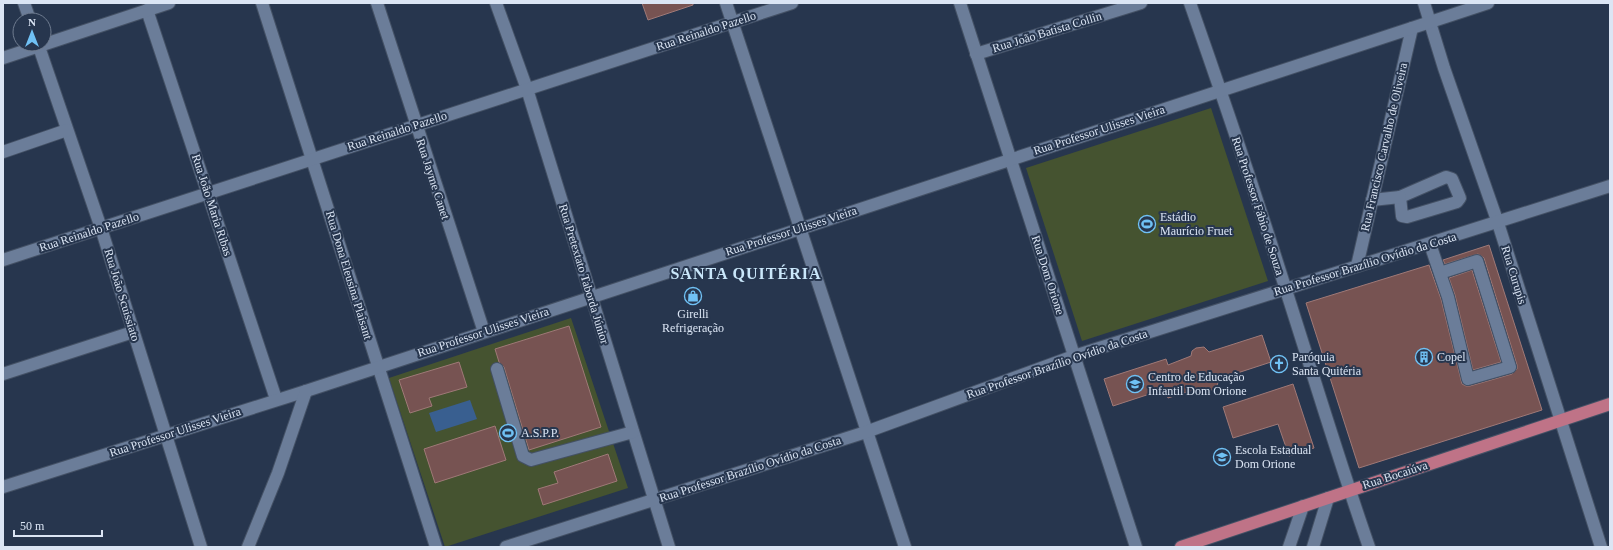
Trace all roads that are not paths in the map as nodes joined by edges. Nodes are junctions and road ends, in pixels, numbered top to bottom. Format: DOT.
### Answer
graph roads {
  1 [pos="169,3"];
  2 [pos="262,3"];
  3 [pos="376,3"];
  4 [pos="496,3"];
  5 [pos="726,3"];
  6 [pos="792,3"];
  7 [pos="960,3"];
  8 [pos="1141,3"];
  9 [pos="1190,3"];
  10 [pos="1424,3"];
  11 [pos="1488,3"];
  12 [pos="147,10"];
  13 [pos="732,22"];
  14 [pos="1430,22"];
  15 [pos="1412,28"];
  16 [pos="52,41"];
  17 [pos="19,52"];
  18 [pos="40,52"];
  19 [pos="976,54"];
  20 [pos="3,58"];
  21 [pos="526,89"];
  22 [pos="1220,90"];
  23 [pos="416,125"];
  24 [pos="67,130"];
  25 [pos="3,152"];
  26 [pos="313,159"];
  27 [pos="1010,159"];
  28 [pos="1610,186"];
  29 [pos="208,193"];
  30 [pos="1400,197"];
  31 [pos="1372,200"];
  32 [pos="1498,223"];
  33 [pos="101,228"];
  34 [pos="800,228"];
  35 [pos="1430,244"];
  36 [pos="3,260"];
  37 [pos="1357,266"];
  38 [pos="1440,274"];
  39 [pos="1286,288"];
  40 [pos="591,296"];
  41 [pos="133,332"];
  42 [pos="484,332"];
  43 [pos="1074,356"];
  44 [pos="377,366"];
  45 [pos="497,369"];
  46 [pos="3,374"];
  47 [pos="306,390"];
  48 [pos="276,399"];
  49 [pos="1610,404"];
  50 [pos="1560,421"];
  51 [pos="634,432"];
  52 [pos="866,432"];
  53 [pos="166,435"];
  54 [pos="3,487"];
  55 [pos="1349,491"];
  56 [pos="1328,498"];
  57 [pos="654,499"];
  58 [pos="1303,506"];
  59 [pos="201,547"];
  60 [pos="248,547"];
  61 [pos="436,547"];
  62 [pos="506,547"];
  63 [pos="669,547"];
  64 [pos="905,547"];
  65 [pos="1136,547"];
  66 [pos="1181,547"];
  67 [pos="1289,547"];
  68 [pos="1314,547"];
  69 [pos="1368,547"];
  70 [pos="1601,547"];
  1 -- 12 [label="street"];
  2 -- 26 [label="street, Rua Dona Eleusina Plaisant"];
  3 -- 23 [label="street, Rua Jayme Canet"];
  4 -- 21 [label="street, Rua Pretextato Taborda Júnior"];
  5 -- 13 [label="street"];
  6 -- 13 [label="street, Rua Reinaldo Pazello"];
  7 -- 19 [label="street, Rua Dom Orione"];
  8 -- 19 [label="street, Rua João Batista Collin"];
  9 -- 22 [label="street, Rua Professor Fábio de Souza"];
  10 -- 14 [label="street, Rua Curupis"];
  11 -- 14 [label="street, Rua Professor Ulisses Vieira"];
  12 -- 16 [label="street"];
  12 -- 29 [label="street, Rua João Maria Ribas"];
  13 -- 21 [label="street, Rua Reinaldo Pazello"];
  13 -- 34 [label="street"];
  14 -- 15 [label="street, Rua Professor Ulisses Vieira"];
  14 -- 32 [label="street, Rua Curupis"];
  15 -- 22 [label="street, Rua Professor Ulisses Vieira"];
  15 -- 31 [label="street, Rua Francisco Carvalho de Oliveira"];
  17 -- 20 [label="street"];
  18 -- 24 [label="street, Rua João Scuissiato"];
  19 -- 27 [label="street, Rua Dom Orione"];
  21 -- 23 [label="street, Rua Reinaldo Pazello"];
  21 -- 40 [label="street, Rua Pretextato Taborda Júnior"];
  22 -- 27 [label="street, Rua Professor Ulisses Vieira"];
  22 -- 39 [label="street, Rua Professor Fábio de Souza"];
  23 -- 26 [label="street, Rua Reinaldo Pazello"];
  23 -- 42 [label="street, Rua Jayme Canet"];
  24 -- 25 [label="street"];
  24 -- 33 [label="street, Rua João Scuissiato"];
  26 -- 29 [label="street, Rua Reinaldo Pazello"];
  26 -- 44 [label="street, Rua Dona Eleusina Plaisant"];
  27 -- 34 [label="street, Rua Professor Ulisses Vieira"];
  27 -- 43 [label="street, Rua Dom Orione"];
  28 -- 32 [label="street, Rua Professor Brazílio Ovídio da Costa"];
  29 -- 33 [label="street, Rua Reinaldo Pazello"];
  29 -- 48 [label="street, Rua João Maria Ribas"];
  30 -- 30 [label="street"];
  30 -- 31 [label="street"];
  31 -- 37 [label="street, Rua Francisco Carvalho de Oliveira"];
  32 -- 35 [label="street, Rua Professor Brazílio Ovídio da Costa"];
  32 -- 50 [label="street, Rua Curupis"];
  33 -- 36 [label="street, Rua Reinaldo Pazello"];
  33 -- 41 [label="street, Rua João Scuissiato"];
  34 -- 40 [label="street, Rua Professor Ulisses Vieira"];
  34 -- 52 [label="street"];
  35 -- 37 [label="street, Rua Professor Brazílio Ovídio da Costa"];
  35 -- 38 [label="street"];
  37 -- 39 [label="street, Rua Professor Brazílio Ovídio da Costa"];
  38 -- 38 [label="street"];
  39 -- 43 [label="street, Rua Professor Brazílio Ovídio da Costa"];
  39 -- 55 [label="street, Rua Professor Fábio de Souza"];
  40 -- 42 [label="street, Rua Professor Ulisses Vieira"];
  40 -- 51 [label="street, Rua Pretextato Taborda Júnior"];
  41 -- 46 [label="street"];
  41 -- 53 [label="street, Rua João Scuissiato"];
  42 -- 44 [label="street, Rua Professor Ulisses Vieira"];
  43 -- 52 [label="street, Rua Professor Brazílio Ovídio da Costa"];
  43 -- 65 [label="street, Rua Dom Orione"];
  44 -- 47 [label="street, Rua Professor Ulisses Vieira"];
  44 -- 61 [label="street, Rua Dona Eleusina Plaisant"];
  45 -- 51 [label="street"];
  47 -- 48 [label="street, Rua Professor Ulisses Vieira"];
  47 -- 60 [label="street"];
  48 -- 53 [label="street, Rua Professor Ulisses Vieira"];
  49 -- 50 [label="main road, Rua Bocaiúva"];
  50 -- 55 [label="main road, Rua Bocaiúva"];
  50 -- 70 [label="street, Rua Curupis"];
  51 -- 57 [label="street, Rua Pretextato Taborda Júnior"];
  52 -- 57 [label="street, Rua Professor Brazílio Ovídio da Costa"];
  52 -- 64 [label="street"];
  53 -- 54 [label="street, Rua Professor Ulisses Vieira"];
  53 -- 59 [label="street, Rua João Scuissiato"];
  55 -- 56 [label="main road, Rua Bocaiúva"];
  55 -- 69 [label="street, Rua Professor Fábio de Souza"];
  56 -- 58 [label="main road, Rua Bocaiúva"];
  56 -- 68 [label="street"];
  57 -- 62 [label="street, Rua Professor Brazílio Ovídio da Costa"];
  57 -- 63 [label="street, Rua Pretextato Taborda Júnior"];
  58 -- 66 [label="main road, Rua Bocaiúva"];
  58 -- 67 [label="street"];
}
